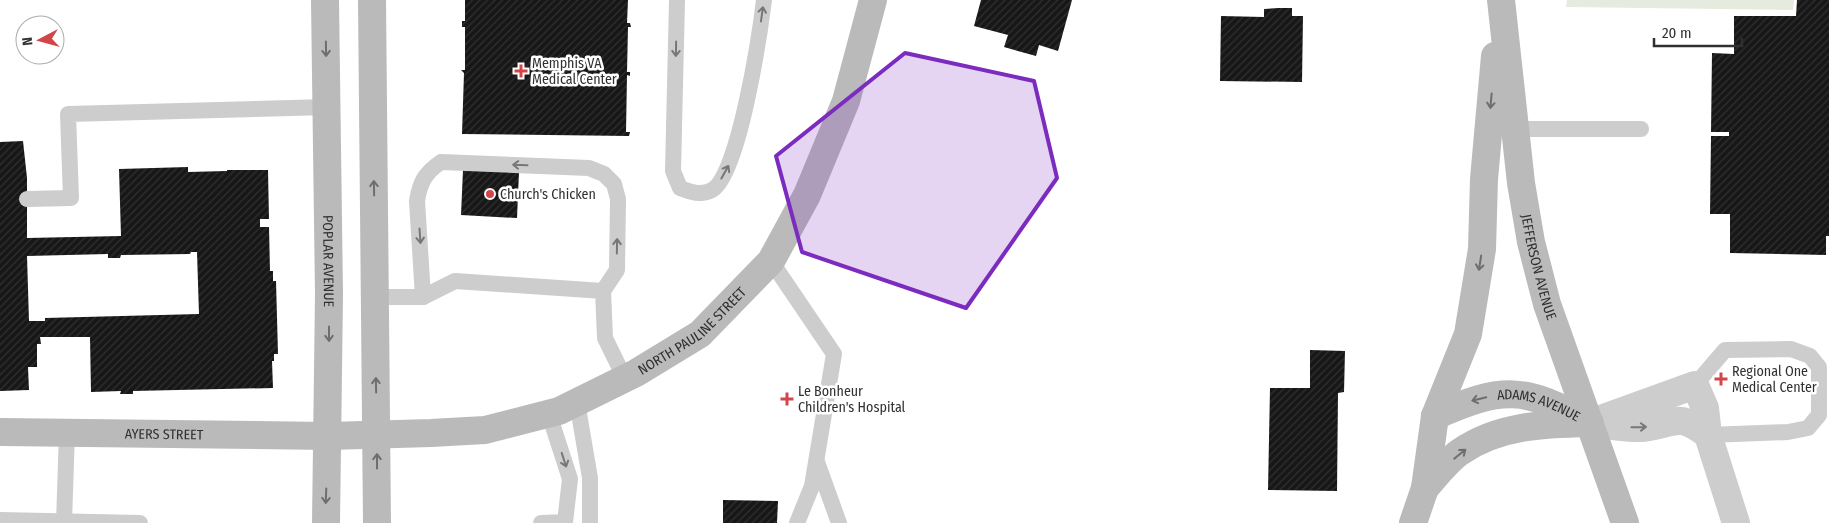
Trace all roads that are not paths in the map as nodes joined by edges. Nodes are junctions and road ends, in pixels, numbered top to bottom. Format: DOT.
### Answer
graph roads {
  1 [pos="325,0"];
  2 [pos="372,0"];
  3 [pos="677,0"];
  4 [pos="764,0"];
  5 [pos="873,0"];
  6 [pos="1501,0"];
  7 [pos="327,108"];
  8 [pos="1502,129"];
  9 [pos="1641,129"];
  10 [pos="27,198"];
  11 [pos="770,261"];
  12 [pos="603,291"];
  13 [pos="375,296"];
  14 [pos="424,297"];
  15 [pos="625,379"];
  16 [pos="1695,385"];
  17 [pos="577,402"];
  18 [pos="549,414"];
  19 [pos="1435,416"];
  20 [pos="1590,423"];
  21 [pos="67,431"];
  22 [pos="0,432"];
  23 [pos="377,434"];
  24 [pos="1708,435"];
  25 [pos="329,436"];
  26 [pos="816,460"];
  27 [pos="1425,488"];
  28 [pos="0,520"];
  29 [pos="64,522"];
  30 [pos="140,523"];
  31 [pos="326,523"];
  32 [pos="376,523"];
  33 [pos="542,523"];
  34 [pos="565,523"];
  35 [pos="590,523"];
  36 [pos="797,523"];
  37 [pos="839,523"];
  38 [pos="1412,523"];
  39 [pos="1625,523"];
  40 [pos="1736,523"];
  1 -- 7 [label="main road, POPLAR AVENUE, one-way"];
  13 -- 2 [label="main road, one-way"];
  3 -- 4 [label="lane, one-way"];
  5 -- 11 [label="main road, NORTH PAULINE STREET"];
  6 -- 8 [label="main road"];
  7 -- 10 [label="lane"];
  7 -- 25 [label="main road, POPLAR AVENUE, one-way"];
  8 -- 9 [label="lane"];
  8 -- 19 [label="main road, one-way"];
  8 -- 20 [label="main road, JEFFERSON AVENUE"];
  11 -- 15 [label="main road, NORTH PAULINE STREET"];
  11 -- 26 [label="lane"];
  12 -- 14 [label="lane"];
  12 -- 14 [label="lane, one-way"];
  12 -- 15 [label="lane"];
  13 -- 14 [label="lane"];
  23 -- 13 [label="main road, one-way"];
  15 -- 17 [label="main road, NORTH PAULINE STREET"];
  16 -- 20 [label="street"];
  16 -- 24 [label="street"];
  16 -- 24 [label="lane"];
  17 -- 18 [label="main road, NORTH PAULINE STREET"];
  17 -- 35 [label="lane"];
  18 -- 23 [label="main road, NORTH PAULINE STREET"];
  18 -- 34 [label="lane, one-way"];
  20 -- 19 [label="main road, ADAMS AVENUE, one-way"];
  19 -- 27 [label="main road, ADAMS AVENUE"];
  20 -- 24 [label="street, one-way"];
  27 -- 20 [label="main road, ADAMS AVENUE, one-way"];
  20 -- 39 [label="main road, JEFFERSON AVENUE"];
  21 -- 22 [label="main road, AYERS STREET"];
  21 -- 25 [label="main road, AYERS STREET"];
  21 -- 29 [label="lane"];
  23 -- 25 [label="main road, NORTH PAULINE STREET"];
  32 -- 23 [label="main road, one-way"];
  24 -- 40 [label="street"];
  25 -- 31 [label="main road, POPLAR AVENUE, one-way"];
  26 -- 36 [label="lane"];
  26 -- 37 [label="lane"];
  27 -- 38 [label="main road, ADAMS AVENUE"];
  28 -- 29 [label="lane"];
  29 -- 30 [label="lane"];
  33 -- 34 [label="lane"];
}
